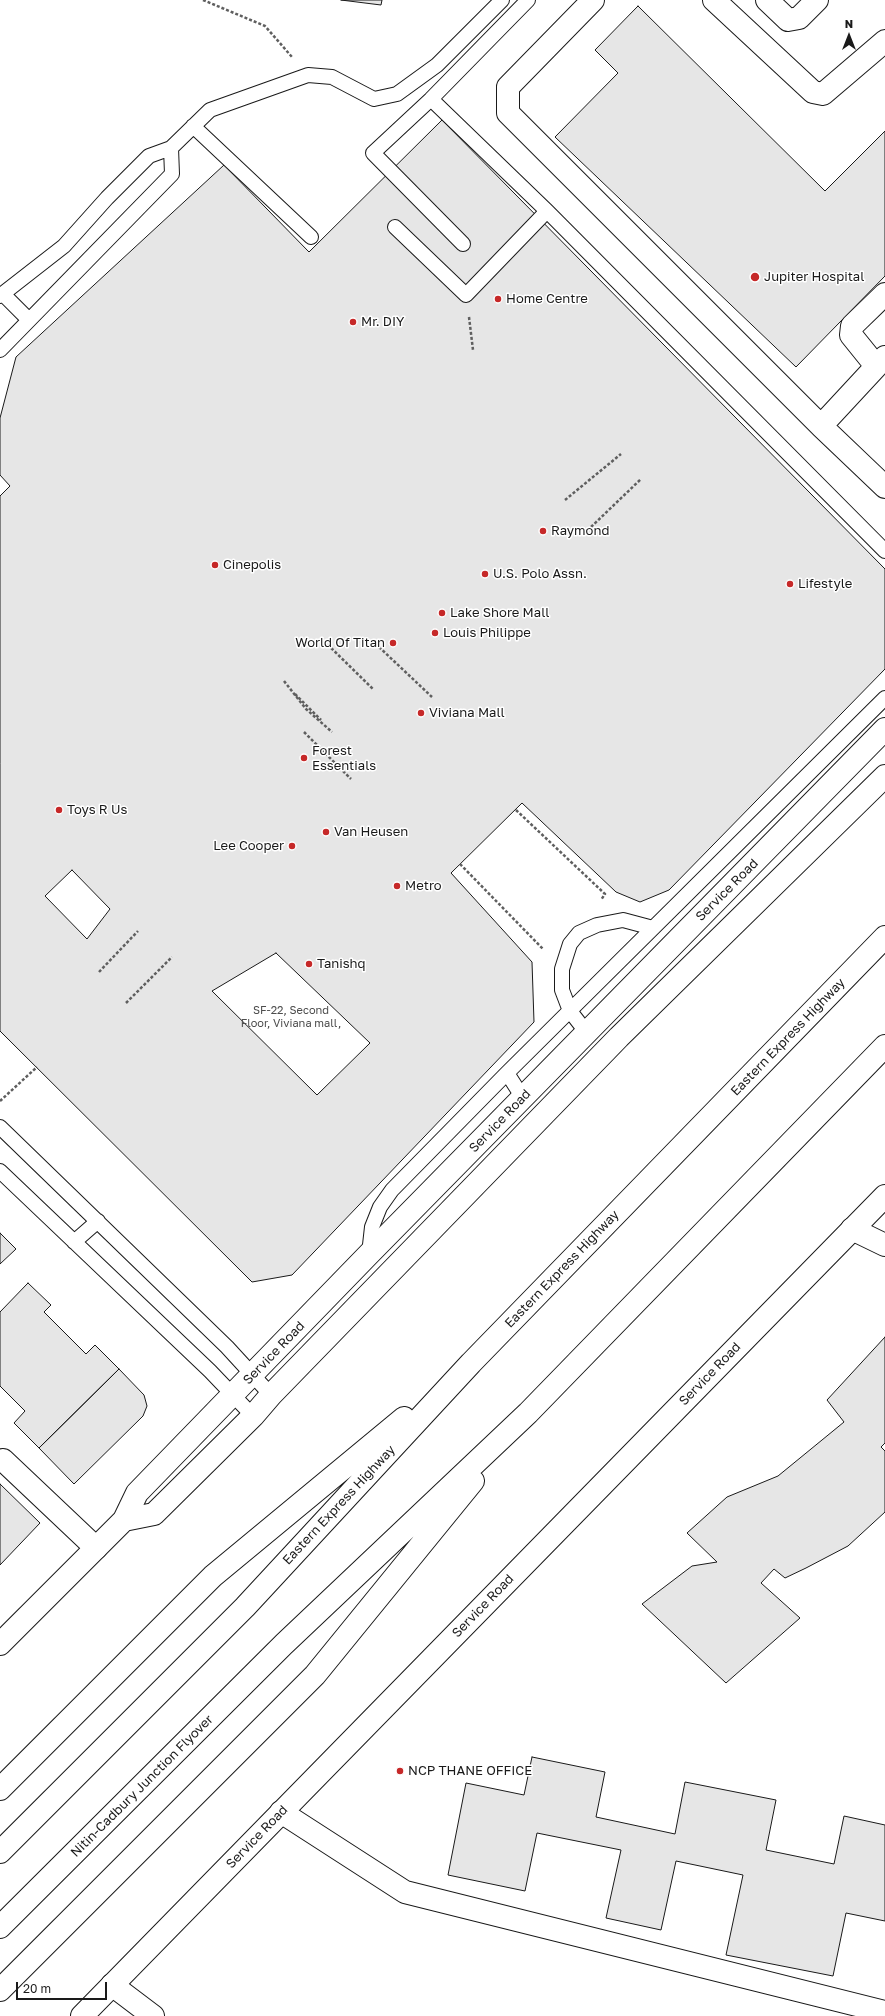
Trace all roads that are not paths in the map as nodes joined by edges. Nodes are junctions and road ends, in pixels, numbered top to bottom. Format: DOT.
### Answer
graph roads {
  1 [pos="502,0"];
  2 [pos="528,0"];
  3 [pos="593,0"];
  4 [pos="714,0"];
  5 [pos="767,0"];
  6 [pos="817,0"];
  7 [pos="885,40"];
  8 [pos="437,65"];
  9 [pos="452,77"];
  10 [pos="431,99"];
  11 [pos="193,126"];
  12 [pos="171,148"];
  13 [pos="547,211"];
  14 [pos="395,227"];
  15 [pos="311,237"];
  16 [pos="463,244"];
  17 [pos="885,294"];
  18 [pos="1,295"];
  19 [pos="29,320"];
  20 [pos="0,350"];
  21 [pos="881,361"];
  22 [pos="821,426"];
  23 [pos="885,487"];
  24 [pos="885,551"];
  25 [pos="885,698"];
  26 [pos="885,729"];
  27 [pos="885,776"];
  28 [pos="653,928"];
  29 [pos="885,937"];
  30 [pos="570,1011"];
  31 [pos="587,1032"];
  32 [pos="885,1046"];
  33 [pos="507,1073"];
  34 [pos="523,1098"];
  35 [pos="0,1127"];
  36 [pos="0,1171"];
  37 [pos="885,1196"];
  38 [pos="98,1221"];
  39 [pos="852,1229"];
  40 [pos="74,1242"];
  41 [pos="885,1245"];
  42 [pos="369,1254"];
  43 [pos="471,1363"];
  44 [pos="253,1374"];
  45 [pos="233,1396"];
  46 [pos="271,1396"];
  47 [pos="528,1413"];
  48 [pos="253,1416"];
  49 [pos="3,1460"];
  50 [pos="124,1520"];
  51 [pos="96,1548"];
  52 [pos="0,1644"];
  53 [pos="0,1789"];
  54 [pos="281,1812"];
  55 [pos="0,1852"];
  56 [pos="0,1927"];
  57 [pos="112,1985"];
  58 [pos="0,1990"];
  59 [pos="885,2012"];
  60 [pos="82,2016"];
  61 [pos="153,2016"];
  1 -- 8 [label="lane"];
  2 -- 9 [label="lane"];
  3 -- 22 [label="main road"];
  4 -- 7 [label="main road"];
  5 -- 6 [label="main road"];
  8 -- 9 [label="lane"];
  8 -- 11 [label="lane"];
  9 -- 10 [label="lane"];
  10 -- 13 [label="lane"];
  10 -- 16 [label="lane"];
  11 -- 12 [label="lane"];
  11 -- 15 [label="lane"];
  12 -- 18 [label="lane"];
  12 -- 19 [label="lane"];
  13 -- 14 [label="lane"];
  13 -- 24 [label="lane"];
  17 -- 21 [label="main road"];
  18 -- 19 [label="lane"];
  19 -- 20 [label="lane"];
  21 -- 22 [label="main road"];
  22 -- 23 [label="main road"];
  25 -- 28 [label="lane"];
  26 -- 31 [label="main road, Service Road"];
  27 -- 46 [label="main road, Service Road"];
  28 -- 30 [label="lane"];
  28 -- 30 [label="lane"];
  29 -- 43 [label="main road, Eastern Express Highway"];
  30 -- 31 [label="lane"];
  30 -- 33 [label="lane"];
  31 -- 34 [label="main road, Service Road"];
  32 -- 47 [label="main road"];
  33 -- 34 [label="lane"];
  33 -- 42 [label="lane"];
  34 -- 42 [label="main road, Service Road"];
  35 -- 38 [label="lane"];
  36 -- 40 [label="lane"];
  37 -- 39 [label="main road, Service Road"];
  38 -- 40 [label="lane"];
  38 -- 44 [label="lane"];
  39 -- 41 [label="main road"];
  39 -- 54 [label="main road, Service Road"];
  40 -- 45 [label="lane"];
  42 -- 44 [label="main road, Service Road"];
  43 -- 53 [label="main road"];
  43 -- 55 [label="main road, Eastern Express Highway"];
  44 -- 45 [label="main road, Service Road"];
  44 -- 46 [label="lane"];
  45 -- 48 [label="lane"];
  45 -- 50 [label="main road, Service Road"];
  46 -- 48 [label="main road, Service Road"];
  47 -- 56 [label="main road, Nitin-Cadbury Junction Flyover"];
  47 -- 58 [label="main road"];
  48 -- 50 [label="main road, Service Road"];
  49 -- 51 [label="main road"];
  50 -- 51 [label="main road, Service Road"];
  51 -- 52 [label="main road, Service Road"];
  54 -- 57 [label="main road, Service Road"];
  54 -- 59 [label="main road"];
  57 -- 60 [label="main road, Service Road"];
  57 -- 61 [label="main road"];
}
